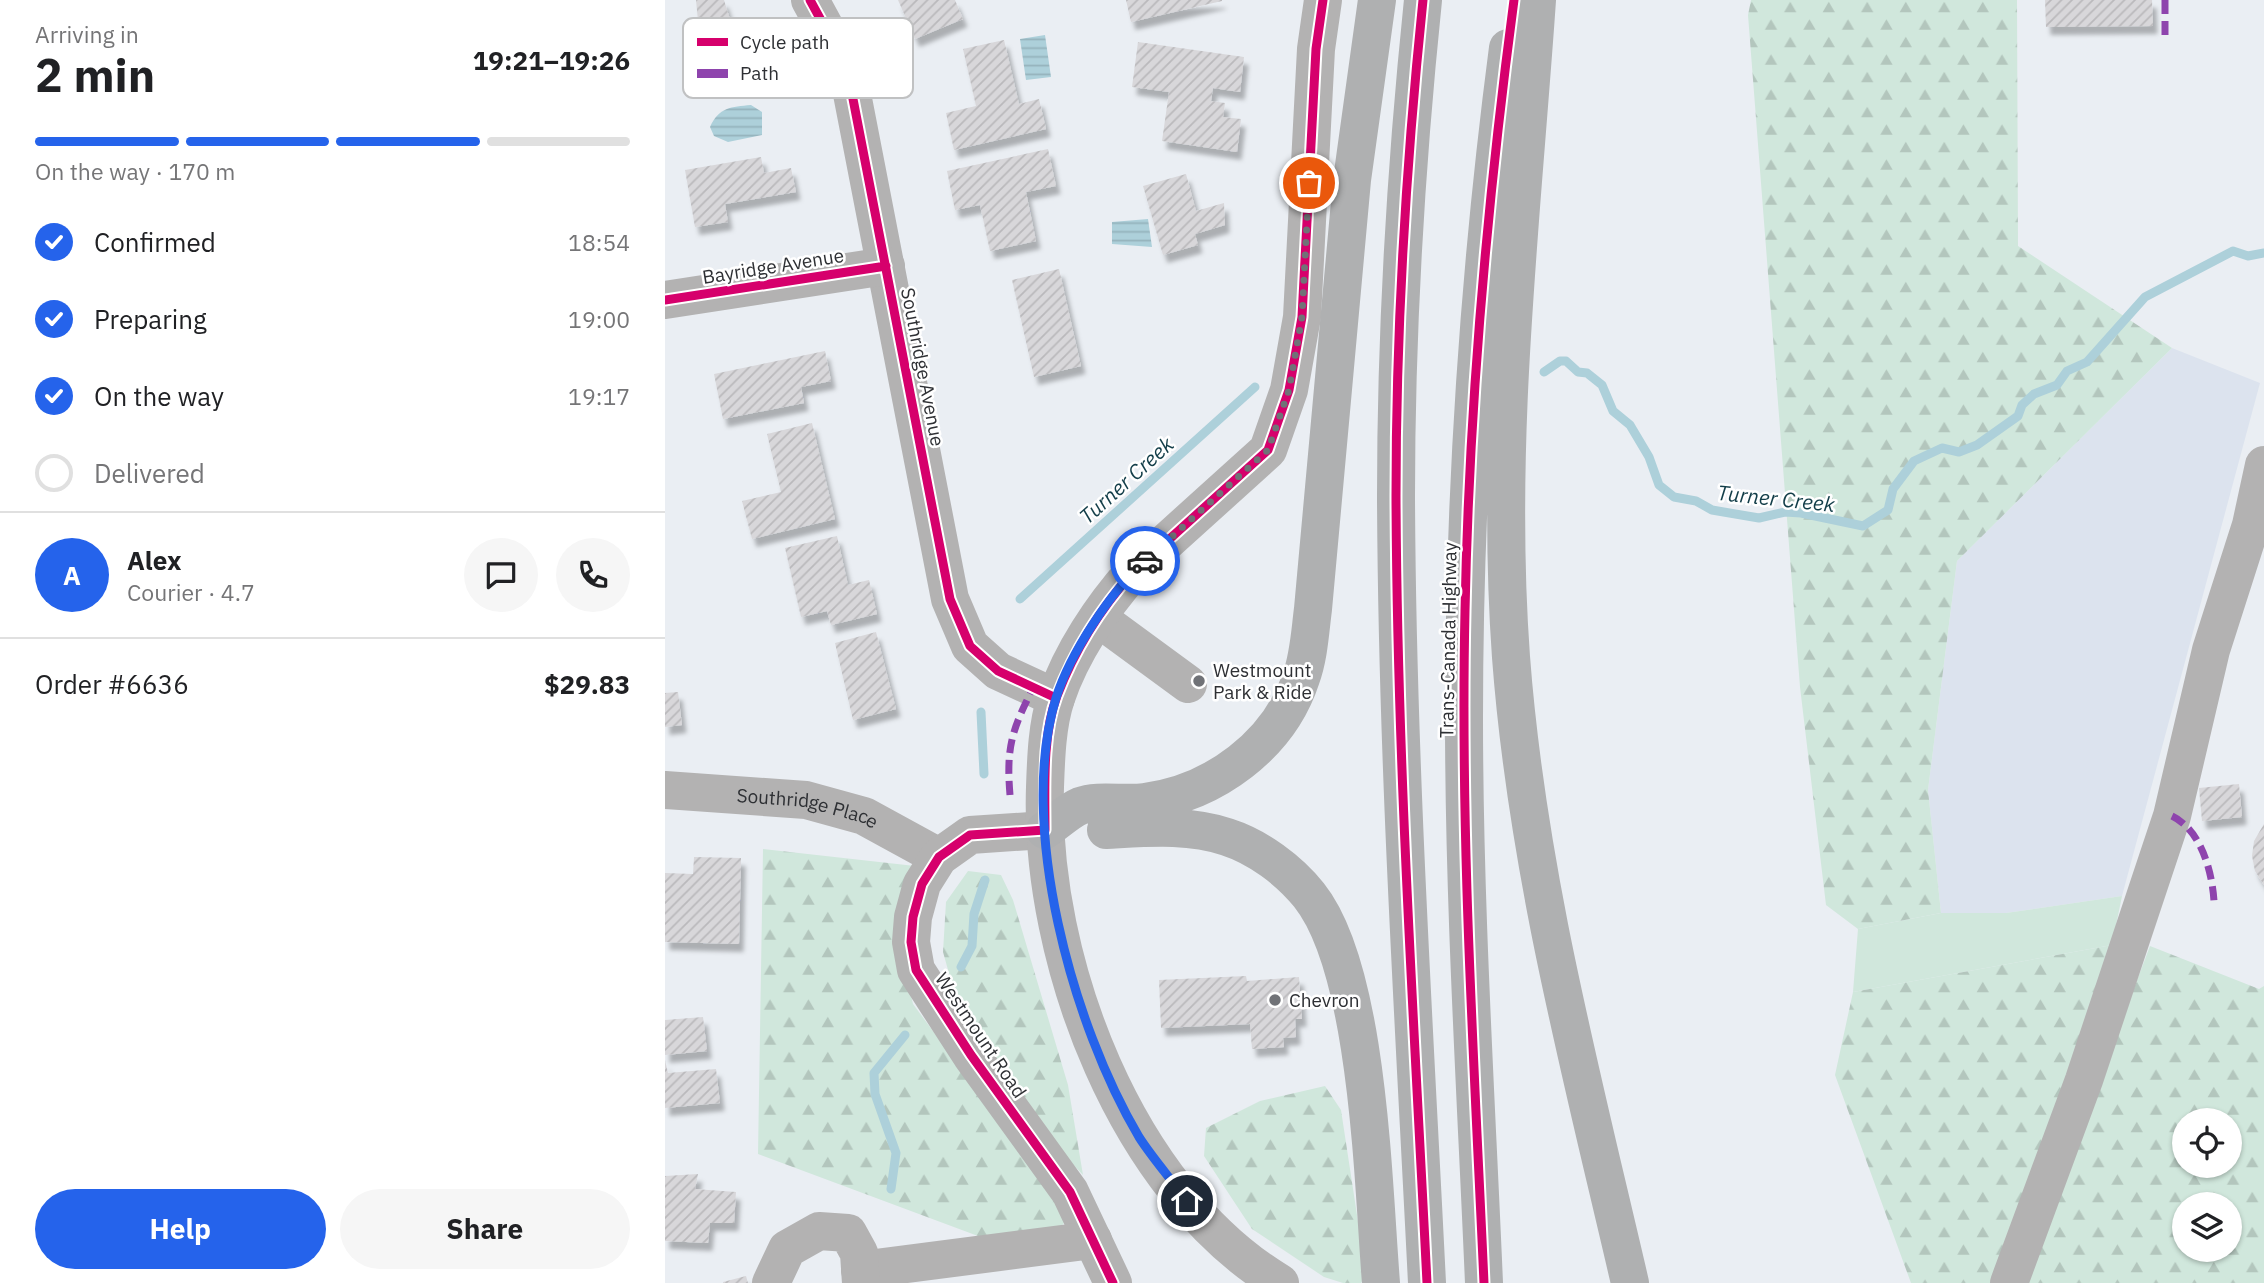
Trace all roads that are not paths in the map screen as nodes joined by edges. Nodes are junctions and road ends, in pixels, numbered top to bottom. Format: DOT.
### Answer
graph roads {
  1 [pos="810,0"];
  2 [pos="1323,0"];
  3 [pos="1377,0"];
  4 [pos="1423,0"];
  5 [pos="1514,0"];
  6 [pos="1537,0"];
  7 [pos="820,18"];
  8 [pos="853,98"];
  9 [pos="886,266"];
  10 [pos="665,300"];
  11 [pos="2264,465"];
  12 [pos="1098,618"];
  13 [pos="1188,684"];
  14 [pos="1056,698"];
  15 [pos="665,790"];
  16 [pos="1045,831"];
  17 [pos="939,857"];
  18 [pos="1103,1261"];
  19 [pos="982,1264"];
  20 [pos="860,1276"];
  21 [pos="771,1283"];
  22 [pos="904,1283"];
  23 [pos="1280,1283"];
  24 [pos="1381,1283"];
  25 [pos="1427,1283"];
  26 [pos="1484,1283"];
  27 [pos="1630,1283"];
  28 [pos="2009,1283"];
  1 -- 7 [label="street, Southridge Avenue"];
  2 -- 12 [label="street"];
  3 -- 16 [label="highway"];
  4 -- 25 [label="highway"];
  5 -- 26 [label="highway, Trans-Canada Highway"];
  6 -- 27 [label="highway"];
  8 -- 9 [label="street, Southridge Avenue"];
  9 -- 10 [label="street, Bayridge Avenue"];
  9 -- 14 [label="street, Southridge Avenue"];
  11 -- 28 [label="street"];
  12 -- 13 [label="street"];
  12 -- 14 [label="street"];
  14 -- 16 [label="street"];
  15 -- 17 [label="street, Southridge Place"];
  16 -- 17 [label="street, Westmount Road"];
  16 -- 23 [label="street"];
  16 -- 24 [label="highway"];
  17 -- 18 [label="street, Westmount Road"];
  18 -- 19 [label="street"];
  19 -- 20 [label="street"];
  19 -- 22 [label="street"];
  20 -- 21 [label="street"];
}
